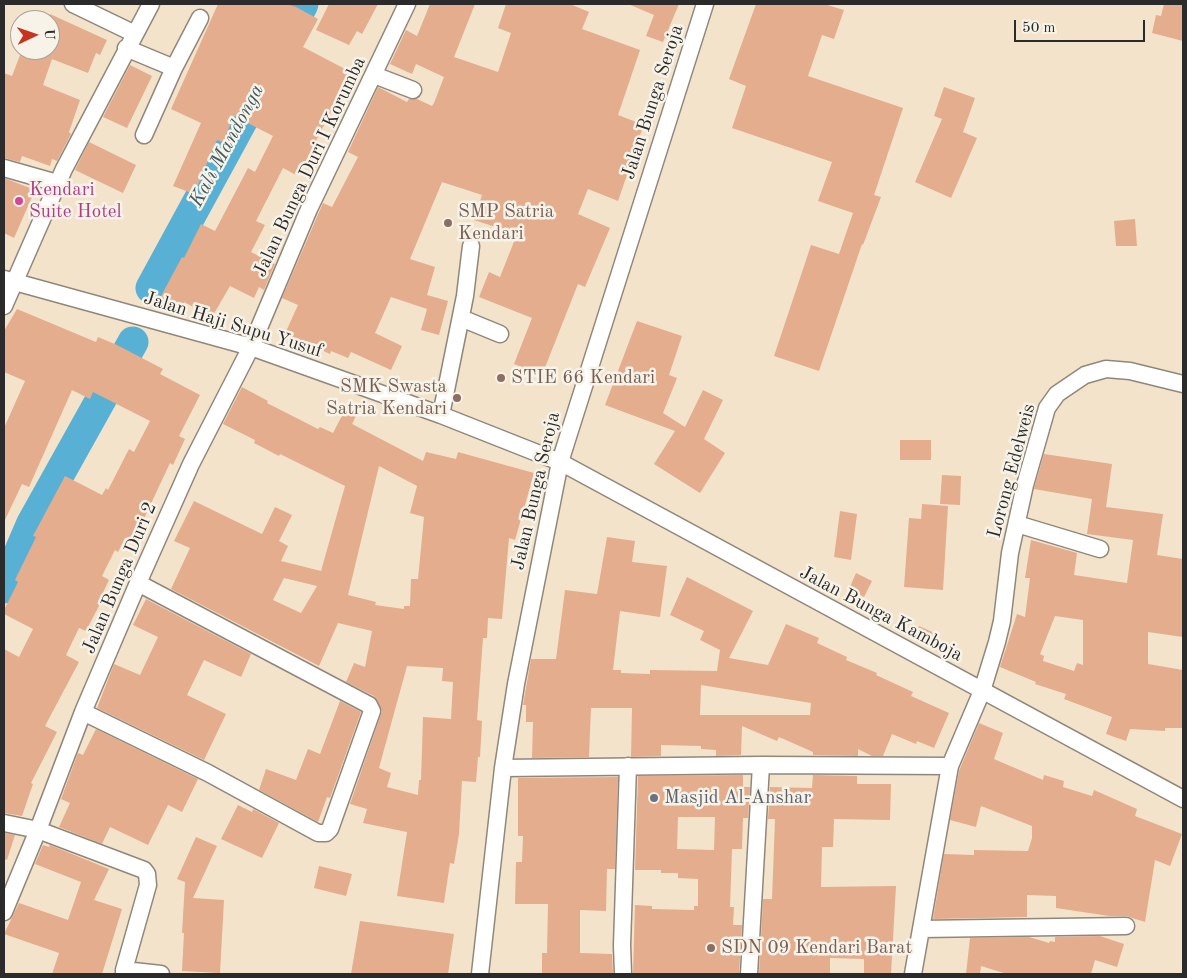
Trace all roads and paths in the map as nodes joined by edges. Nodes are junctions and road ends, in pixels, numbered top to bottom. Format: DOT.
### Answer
graph roads {
  1 [pos="73,4"];
  2 [pos="150,4"];
  3 [pos="407,4"];
  4 [pos="705,4"];
  5 [pos="200,18"];
  6 [pos="134,32"];
  7 [pos="126,48"];
  8 [pos="174,68"];
  9 [pos="374,75"];
  10 [pos="413,90"];
  11 [pos="144,134"];
  12 [pos="4,168"];
  13 [pos="57,183"];
  14 [pos="471,246"];
  15 [pos="9,280"];
  16 [pos="4,306"];
  17 [pos="461,318"];
  18 [pos="500,334"];
  19 [pos="251,347"];
  20 [pos="1183,384"];
  21 [pos="441,415"];
  22 [pos="560,462"];
  23 [pos="1017,524"];
  24 [pos="1100,549"];
  25 [pos="138,583"];
  26 [pos="982,691"];
  27 [pos="83,712"];
  28 [pos="761,765"];
  29 [pos="628,766"];
  30 [pos="950,766"];
  31 [pos="503,768"];
  32 [pos="1183,799"];
  33 [pos="4,823"];
  34 [pos="38,830"];
  35 [pos="4,912"];
  36 [pos="1126,926"];
  37 [pos="921,928"];
  38 [pos="124,972"];
  39 [pos="161,974"];
  40 [pos="480,974"];
  41 [pos="623,974"];
  42 [pos="750,974"];
  43 [pos="913,974"];
  1 -- 6 [label="street"];
  2 -- 6 [label="street"];
  3 -- 9 [label="street, Jalan Bunga Duri I Korumba"];
  4 -- 22 [label="street, Jalan Bunga Seroja"];
  5 -- 8 [label="street"];
  6 -- 7 [label="street"];
  7 -- 8 [label="street"];
  7 -- 13 [label="street"];
  8 -- 11 [label="street"];
  9 -- 10 [label="street"];
  9 -- 19 [label="street, Jalan Bunga Duri I Korumba"];
  12 -- 13 [label="street"];
  13 -- 15 [label="street"];
  14 -- 17 [label="street"];
  15 -- 16 [label="street"];
  15 -- 19 [label="street, Jalan Haji Supu Yusuf"];
  17 -- 18 [label="street"];
  17 -- 21 [label="street"];
  19 -- 21 [label="street, Jalan Haji Supu Yusuf"];
  19 -- 25 [label="street, Jalan Bunga Duri 2"];
  20 -- 23 [label="street, Lorong Edelweis"];
  21 -- 22 [label="street, Jalan Haji Supu Yusuf"];
  22 -- 26 [label="street, Jalan Bunga Kamboja"];
  22 -- 31 [label="street, Jalan Bunga Seroja"];
  23 -- 24 [label="street"];
  23 -- 26 [label="street, Lorong Edelweis"];
  25 -- 27 [label="street, Jalan Bunga Duri 2"];
  25 -- 27 [label="street"];
  26 -- 30 [label="street, Lorong Edelweis"];
  26 -- 32 [label="street, Jalan Bunga Kamboja"];
  27 -- 34 [label="street, Jalan Bunga Duri 2"];
  28 -- 29 [label="street"];
  28 -- 30 [label="street"];
  28 -- 42 [label="street"];
  29 -- 31 [label="street"];
  29 -- 41 [label="street"];
  30 -- 37 [label="street, Lorong Edelweis"];
  31 -- 40 [label="street, Jalan Bunga Seroja"];
  33 -- 34 [label="street"];
  34 -- 35 [label="street, Jalan Bunga Duri 2"];
  34 -- 38 [label="street"];
  36 -- 37 [label="street"];
  37 -- 43 [label="street, Lorong Edelweis"];
  38 -- 39 [label="street"];
}
